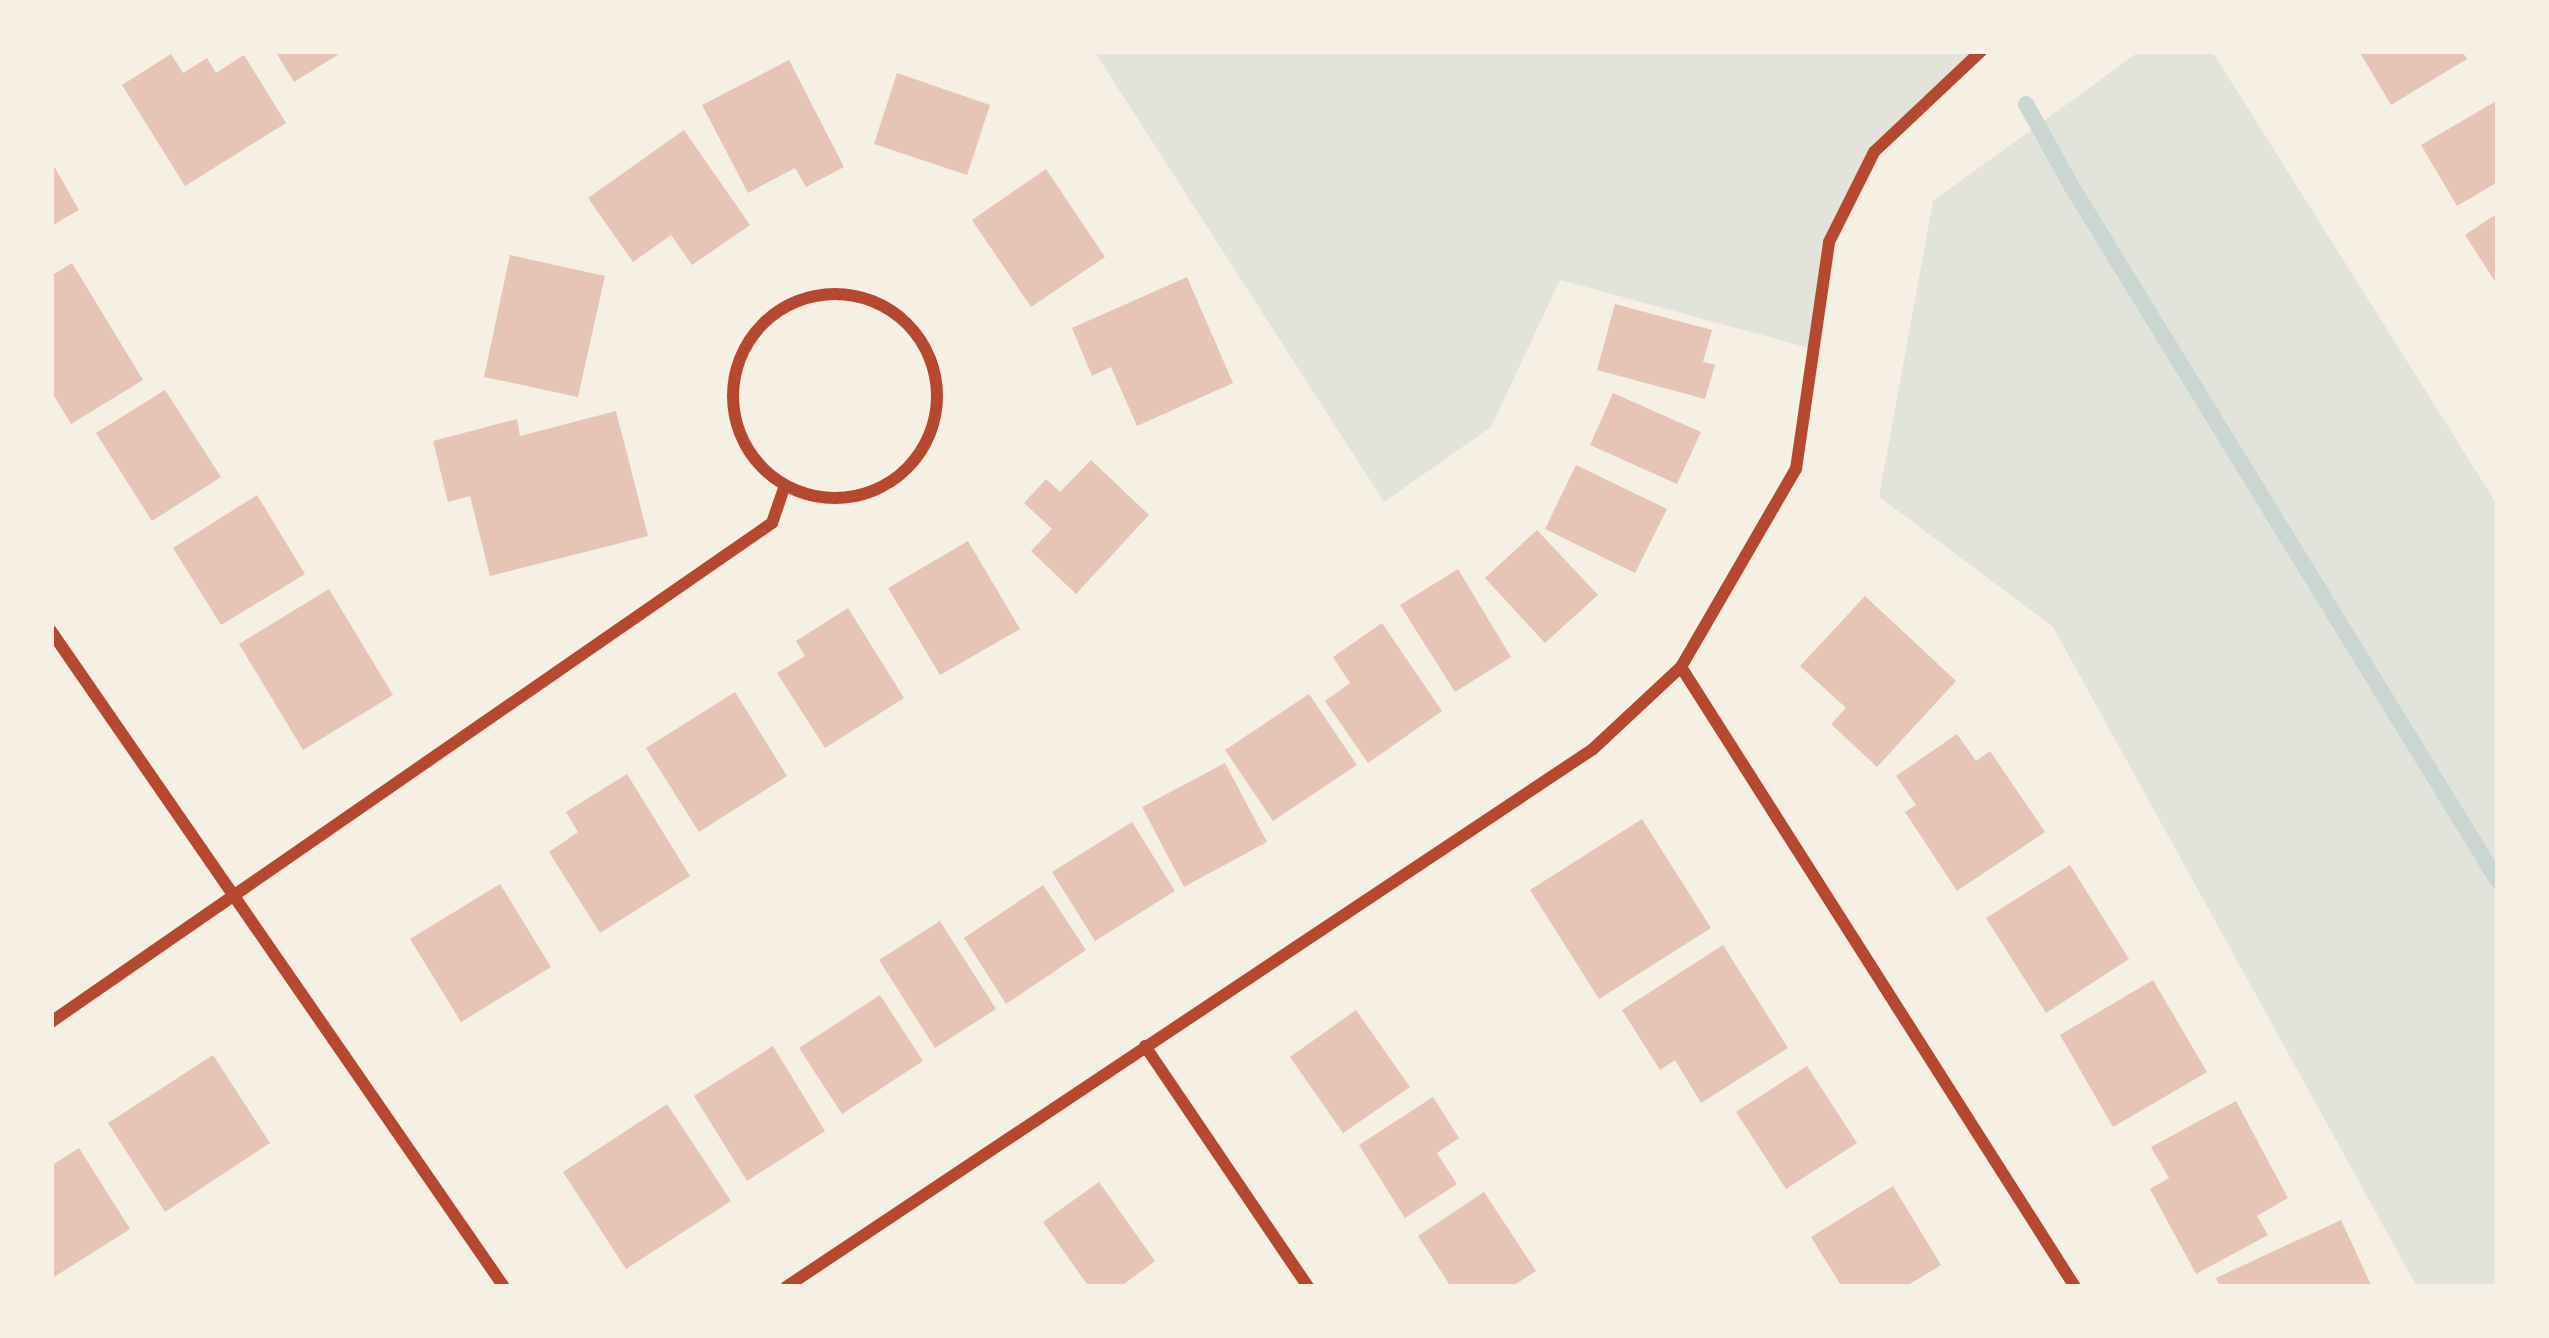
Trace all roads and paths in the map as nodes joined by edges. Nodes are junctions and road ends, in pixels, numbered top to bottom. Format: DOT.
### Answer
graph roads {
  1 [pos="1981,51"];
  2 [pos="785,486"];
  3 [pos="51,631"];
  4 [pos="1681,668"];
  5 [pos="231,898"];
  6 [pos="51,1022"];
  7 [pos="1145,1046"];
  8 [pos="504,1287"];
  9 [pos="786,1287"];
  10 [pos="1308,1287"];
  11 [pos="2075,1287"];
  1 -- 4 [label="street"];
  2 -- 2 [label="street"];
  2 -- 5 [label="street"];
  3 -- 5 [label="street"];
  4 -- 7 [label="street"];
  4 -- 11 [label="street"];
  5 -- 6 [label="street"];
  5 -- 8 [label="street"];
  7 -- 9 [label="street"];
  7 -- 10 [label="street"];
}
